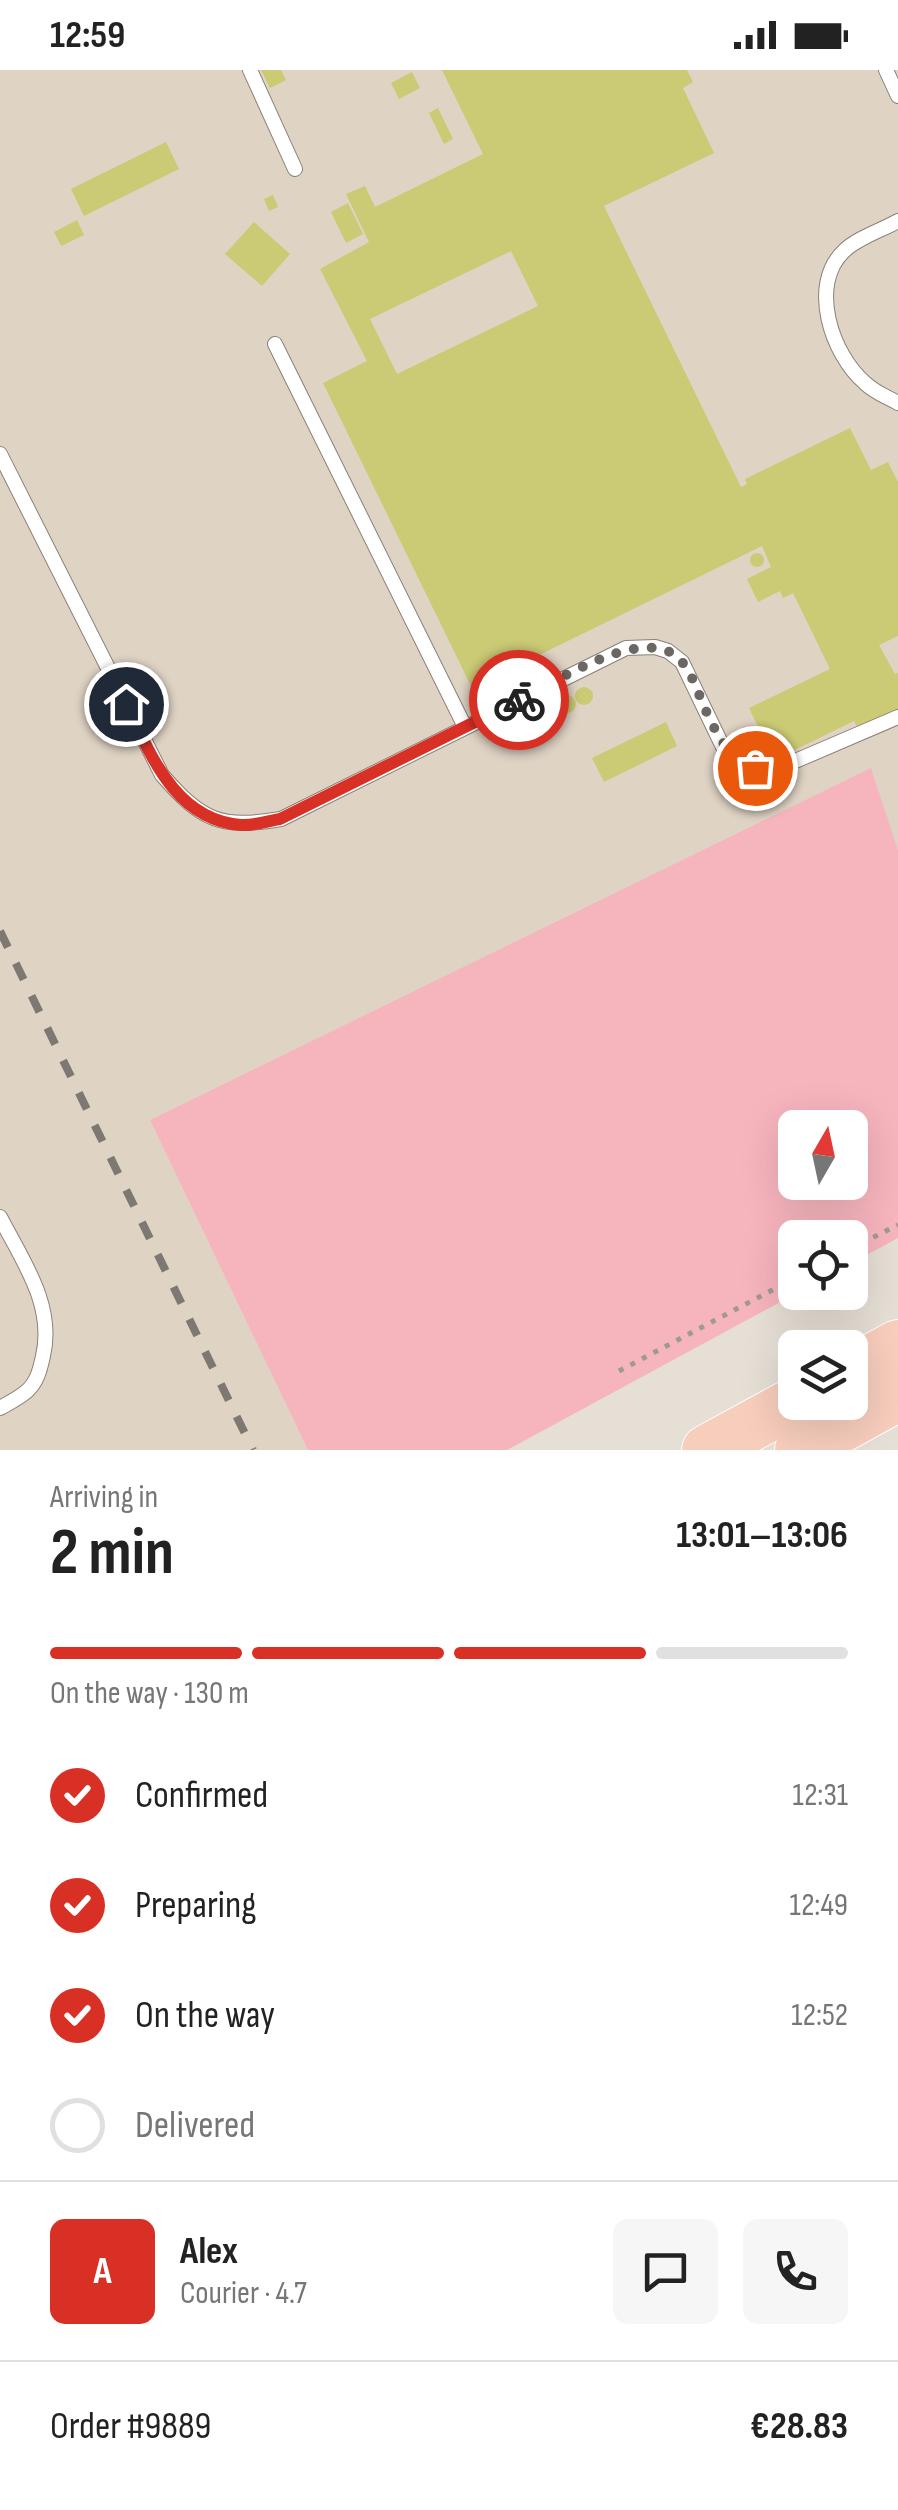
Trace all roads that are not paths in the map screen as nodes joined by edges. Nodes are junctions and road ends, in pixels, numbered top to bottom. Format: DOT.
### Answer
graph roads {
  1 [pos="250,70"];
  2 [pos="886,70"];
  3 [pos="898,96"];
  4 [pos="295,169"];
  5 [pos="898,221"];
  6 [pos="274,344"];
  7 [pos="898,403"];
  8 [pos="0,454"];
  9 [pos="898,717"];
  10 [pos="465,727"];
  11 [pos="0,1216"];
  12 [pos="898,1345"];
  13 [pos="868,1362"];
  14 [pos="898,1396"];
  15 [pos="0,1408"];
  16 [pos="778,1411"];
  17 [pos="707,1450"];
  18 [pos="800,1450"];
  1 -- 4 [label="lane"];
  2 -- 3 [label="lane"];
  5 -- 7 [label="lane"];
  6 -- 10 [label="lane"];
  8 -- 10 [label="lane"];
  9 -- 10 [label="lane"];
  11 -- 15 [label="lane"];
  12 -- 13 [label="highway"];
  14 -- 18 [label="highway"];
  16 -- 17 [label="highway"];
}
